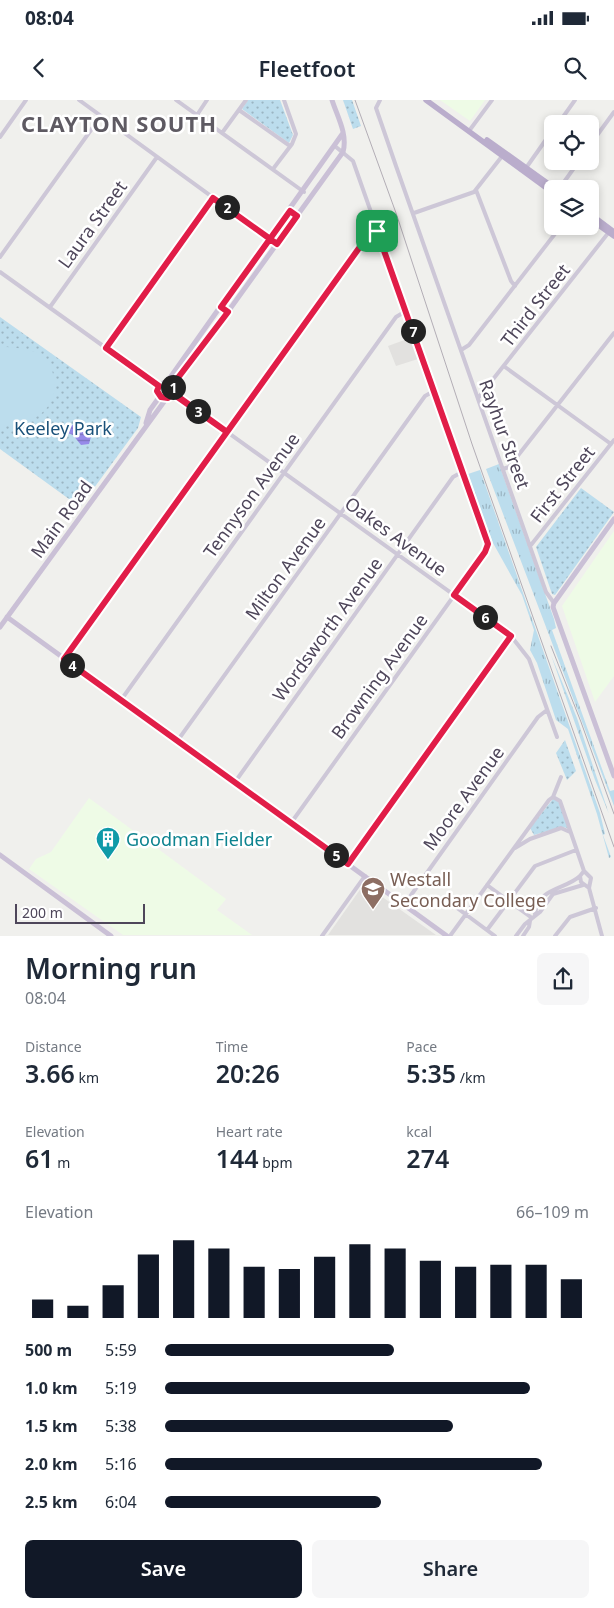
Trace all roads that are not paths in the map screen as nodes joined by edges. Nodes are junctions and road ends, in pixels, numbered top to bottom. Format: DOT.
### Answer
graph roads {
  1 [pos="26,100"];
  2 [pos="79,100"];
  3 [pos="176,100"];
  4 [pos="207,100"];
  5 [pos="246,100"];
  6 [pos="284,100"];
  7 [pos="332,100"];
  8 [pos="380,100"];
  9 [pos="426,100"];
  10 [pos="432,100"];
  11 [pos="492,100"];
  12 [pos="575,100"];
  13 [pos="239,110"];
  14 [pos="614,112"];
  15 [pos="196,115"];
  16 [pos="564,115"];
  17 [pos="101,116"];
  18 [pos="470,130"];
  19 [pos="344,132"];
  20 [pos="222,133"];
  21 [pos="599,133"];
  22 [pos="0,137"];
  23 [pos="544,142"];
  24 [pos="290,146"];
  25 [pos="336,147"];
  26 [pos="343,152"];
  27 [pos="504,154"];
  28 [pos="157,157"];
  29 [pos="526,168"];
  30 [pos="273,169"];
  31 [pos="544,180"];
  32 [pos="544,186"];
  33 [pos="476,190"];
  34 [pos="304,192"];
  35 [pos="213,198"];
  36 [pos="290,211"];
  37 [pos="414,213"];
  38 [pos="297,216"];
  39 [pos="599,221"];
  40 [pos="599,224"];
  41 [pos="377,231"];
  42 [pos="612,232"];
  43 [pos="554,235"];
  44 [pos="270,238"];
  45 [pos="277,244"];
  46 [pos="0,257"];
  47 [pos="0,272"];
  48 [pos="515,286"];
  49 [pos="50,307"];
  50 [pos="221,307"];
  51 [pos="406,311"];
  52 [pos="228,312"];
  53 [pos="614,333"];
  54 [pos="106,348"];
  55 [pos="461,350"];
  56 [pos="505,367"];
  57 [pos="161,385"];
  58 [pos="434,391"];
  59 [pos="173,392"];
  60 [pos="479,397"];
  61 [pos="163,398"];
  62 [pos="558,406"];
  63 [pos="227,432"];
  64 [pos="613,442"];
  65 [pos="503,469"];
  66 [pos="462,472"];
  67 [pos="284,473"];
  68 [pos="341,514"];
  69 [pos="614,518"];
  70 [pos="531,545"];
  71 [pos="398,554"];
  72 [pos="454,595"];
  73 [pos="554,603"];
  74 [pos="7,617"];
  75 [pos="0,627"];
  76 [pos="511,636"];
  77 [pos="64,659"];
  78 [pos="122,700"];
  79 [pos="547,710"];
  80 [pos="557,737"];
  81 [pos="178,740"];
  82 [pos="614,776"];
  83 [pos="560,778"];
  84 [pos="234,782"];
  85 [pos="553,797"];
  86 [pos="291,823"];
  87 [pos="528,829"];
  88 [pos="570,832"];
  89 [pos="535,838"];
  90 [pos="576,850"];
  91 [pos="512,851"];
  92 [pos="0,855"];
  93 [pos="348,864"];
  94 [pos="584,871"];
  95 [pos="365,876"];
  96 [pos="580,876"];
  97 [pos="487,885"];
  98 [pos="583,885"];
  99 [pos="589,888"];
  100 [pos="509,901"];
  101 [pos="449,902"];
  102 [pos="404,904"];
  103 [pos="596,908"];
  104 [pos="466,914"];
  105 [pos="532,918"];
  106 [pos="487,930"];
  107 [pos="602,935"];
  108 [pos="111,936"];
  109 [pos="322,936"];
  110 [pos="448,936"];
  111 [pos="495,936"];
  112 [pos="516,936"];
  113 [pos="523,936"];
  114 [pos="556,936"];
  115 [pos="596,936"];
  1 -- 22 [label="street"];
  2 -- 17 [label="street"];
  3 -- 15 [label="street"];
  4 -- 15 [label="street"];
  5 -- 13 [label="street"];
  6 -- 24 [label="street"];
  7 -- 19 [label="main road"];
  8 -- 37 [label="street, Rayhur Street"];
  9 -- 18 [label="main road"];
  10 -- 18 [label="main road"];
  11 -- 18 [label="street"];
  12 -- 16 [label="street"];
  13 -- 20 [label="street"];
  13 -- 24 [label="street"];
  14 -- 21 [label="street"];
  15 -- 20 [label="street"];
  17 -- 28 [label="street"];
  17 -- 46 [label="street"];
  18 -- 27 [label="main road"];
  19 -- 25 [label="main road"];
  19 -- 26 [label="main road"];
  20 -- 30 [label="street"];
  23 -- 29 [label="street"];
  24 -- 30 [label="street"];
  25 -- 26 [label="street"];
  25 -- 34 [label="main road"];
  26 -- 38 [label="main road"];
  26 -- 41 [label="street"];
  27 -- 29 [label="main road"];
  27 -- 32 [label="main road"];
  27 -- 33 [label="street"];
  28 -- 35 [label="street"];
  28 -- 49 [label="street, Laura Street"];
  29 -- 31 [label="main road"];
  30 -- 34 [label="street"];
  33 -- 37 [label="street"];
  33 -- 48 [label="street"];
  34 -- 36 [label="main road"];
  35 -- 44 [label="street"];
  35 -- 54 [label="street"];
  36 -- 38 [label="main road"];
  36 -- 44 [label="main road"];
  37 -- 55 [label="street, Rayhur Street"];
  38 -- 45 [label="main road"];
  39 -- 42 [label="main road"];
  40 -- 42 [label="main road"];
  41 -- 51 [label="street"];
  41 -- 63 [label="street"];
  42 -- 56 [label="street, Third Street"];
  43 -- 48 [label="street"];
  44 -- 45 [label="street"];
  44 -- 50 [label="main road"];
  45 -- 52 [label="main road"];
  47 -- 49 [label="street"];
  48 -- 55 [label="street"];
  49 -- 54 [label="street"];
  50 -- 52 [label="main road"];
  50 -- 57 [label="main road"];
  51 -- 58 [label="street"];
  51 -- 67 [label="street, Tennyson Avenue"];
  52 -- 59 [label="main road"];
  53 -- 62 [label="street"];
  54 -- 57 [label="street"];
  55 -- 60 [label="street, Rayhur Street"];
  56 -- 60 [label="street, Third Street"];
  56 -- 62 [label="street"];
  57 -- 59 [label="main road"];
  57 -- 61 [label="main road"];
  58 -- 66 [label="street"];
  58 -- 68 [label="street, Milton Avenue"];
  59 -- 61 [label="main road, Main Road"];
  59 -- 63 [label="street, Oakes Avenue"];
  60 -- 65 [label="street, Rayhur Street"];
  61 -- 74 [label="main road, Main Road"];
  62 -- 64 [label="street"];
  62 -- 65 [label="street"];
  63 -- 67 [label="street, Oakes Avenue"];
  63 -- 77 [label="street"];
  64 -- 70 [label="street, First Street"];
  65 -- 70 [label="street, Rayhur Street"];
  66 -- 71 [label="street, Wordsworth Avenue"];
  66 -- 72 [label="street, Browning Avenue"];
  67 -- 68 [label="street, Oakes Avenue"];
  67 -- 78 [label="street, Tennyson Avenue"];
  68 -- 71 [label="street, Oakes Avenue"];
  68 -- 81 [label="street, Milton Avenue"];
  69 -- 73 [label="main road"];
  70 -- 73 [label="street, Rayhur Street"];
  71 -- 72 [label="street, Oakes Avenue"];
  71 -- 84 [label="street, Wordsworth Avenue"];
  72 -- 76 [label="street, Oakes Avenue"];
  72 -- 86 [label="street, Browning Avenue"];
  73 -- 82 [label="main road, Rayhur Street"];
  74 -- 75 [label="main road, Main Road"];
  74 -- 77 [label="main road"];
  76 -- 79 [label="street, Oakes Avenue"];
  76 -- 93 [label="street"];
  77 -- 78 [label="main road"];
  78 -- 81 [label="main road"];
  79 -- 80 [label="street, Oakes Avenue"];
  79 -- 102 [label="street, Moore Avenue"];
  81 -- 84 [label="main road"];
  83 -- 85 [label="street"];
  84 -- 86 [label="main road"];
  85 -- 87 [label="street"];
  85 -- 88 [label="street"];
  86 -- 93 [label="main road"];
  87 -- 89 [label="street"];
  87 -- 91 [label="street"];
  88 -- 89 [label="street"];
  88 -- 90 [label="street"];
  89 -- 91 [label="street"];
  90 -- 94 [label="street"];
  90 -- 100 [label="street"];
  91 -- 97 [label="street"];
  92 -- 108 [label="main road"];
  93 -- 95 [label="main road"];
  94 -- 96 [label="street"];
  94 -- 99 [label="street"];
  95 -- 102 [label="main road"];
  95 -- 109 [label="street"];
  96 -- 98 [label="street"];
  96 -- 105 [label="street"];
  97 -- 100 [label="street"];
  97 -- 104 [label="street"];
  98 -- 99 [label="street"];
  98 -- 105 [label="street"];
  99 -- 103 [label="street"];
  100 -- 105 [label="street"];
  100 -- 106 [label="street"];
  101 -- 104 [label="street"];
  102 -- 110 [label="main road"];
  103 -- 107 [label="street"];
  103 -- 114 [label="street"];
  104 -- 106 [label="street"];
  104 -- 110 [label="street"];
  105 -- 112 [label="street"];
  105 -- 113 [label="street"];
  106 -- 111 [label="street"];
  107 -- 115 [label="street"];
}
